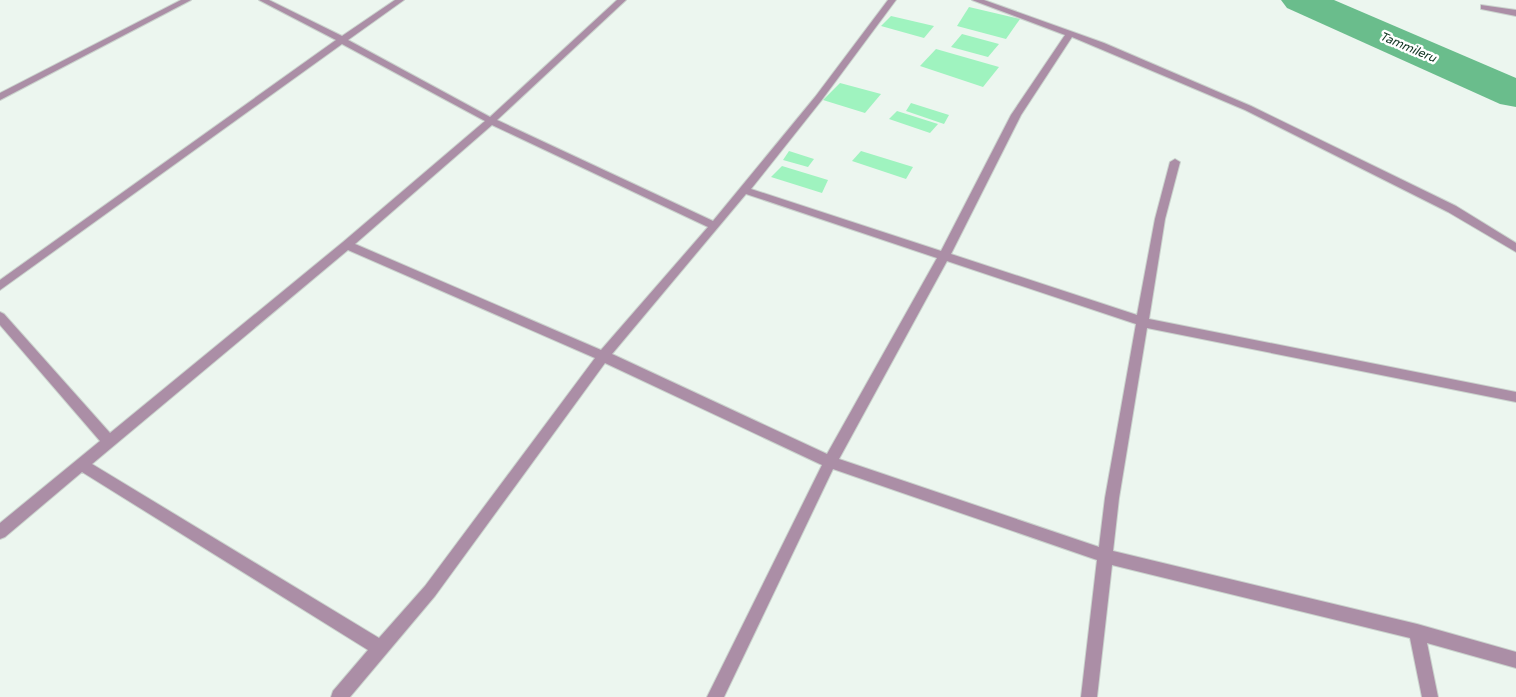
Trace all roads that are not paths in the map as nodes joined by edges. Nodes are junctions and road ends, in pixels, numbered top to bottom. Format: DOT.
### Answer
graph roads {
  1 [pos="187,0"];
  2 [pos="264,0"];
  3 [pos="400,0"];
  4 [pos="622,0"];
  5 [pos="892,0"];
  6 [pos="976,0"];
  7 [pos="1484,7"];
  8 [pos="1516,13"];
  9 [pos="1070,34"];
  10 [pos="342,40"];
  11 [pos="0,97"];
  12 [pos="491,122"];
  13 [pos="1175,162"];
  14 [pos="744,190"];
  15 [pos="715,226"];
  16 [pos="347,245"];
  17 [pos="1516,248"];
  18 [pos="943,257"];
  19 [pos="0,286"];
  20 [pos="0,317"];
  21 [pos="1143,322"];
  22 [pos="603,356"];
  23 [pos="1516,397"];
  24 [pos="109,442"];
  25 [pos="830,462"];
  26 [pos="82,465"];
  27 [pos="0,532"];
  28 [pos="1106,556"];
  29 [pos="1417,632"];
  30 [pos="381,649"];
  31 [pos="1516,660"];
  32 [pos="339,697"];
  33 [pos="715,697"];
  34 [pos="1089,697"];
  35 [pos="1430,697"];
  1 -- 11 [label="street"];
  2 -- 10 [label="street"];
  3 -- 10 [label="street"];
  4 -- 12 [label="street"];
  5 -- 14 [label="street"];
  6 -- 9 [label="street"];
  7 -- 8 [label="street"];
  9 -- 17 [label="street"];
  9 -- 18 [label="street"];
  10 -- 12 [label="street"];
  10 -- 19 [label="street"];
  12 -- 15 [label="street"];
  12 -- 16 [label="street"];
  13 -- 21 [label="street"];
  14 -- 15 [label="street"];
  14 -- 18 [label="street"];
  15 -- 22 [label="street"];
  16 -- 22 [label="street"];
  16 -- 24 [label="street"];
  18 -- 21 [label="street"];
  18 -- 25 [label="street"];
  20 -- 24 [label="street"];
  21 -- 23 [label="street"];
  21 -- 28 [label="street"];
  22 -- 25 [label="street"];
  22 -- 30 [label="street"];
  24 -- 26 [label="street"];
  25 -- 28 [label="street"];
  25 -- 33 [label="street"];
  26 -- 27 [label="street"];
  26 -- 30 [label="street"];
  28 -- 29 [label="street"];
  28 -- 34 [label="street"];
  29 -- 31 [label="street"];
  29 -- 35 [label="street"];
  30 -- 32 [label="street"];
}
